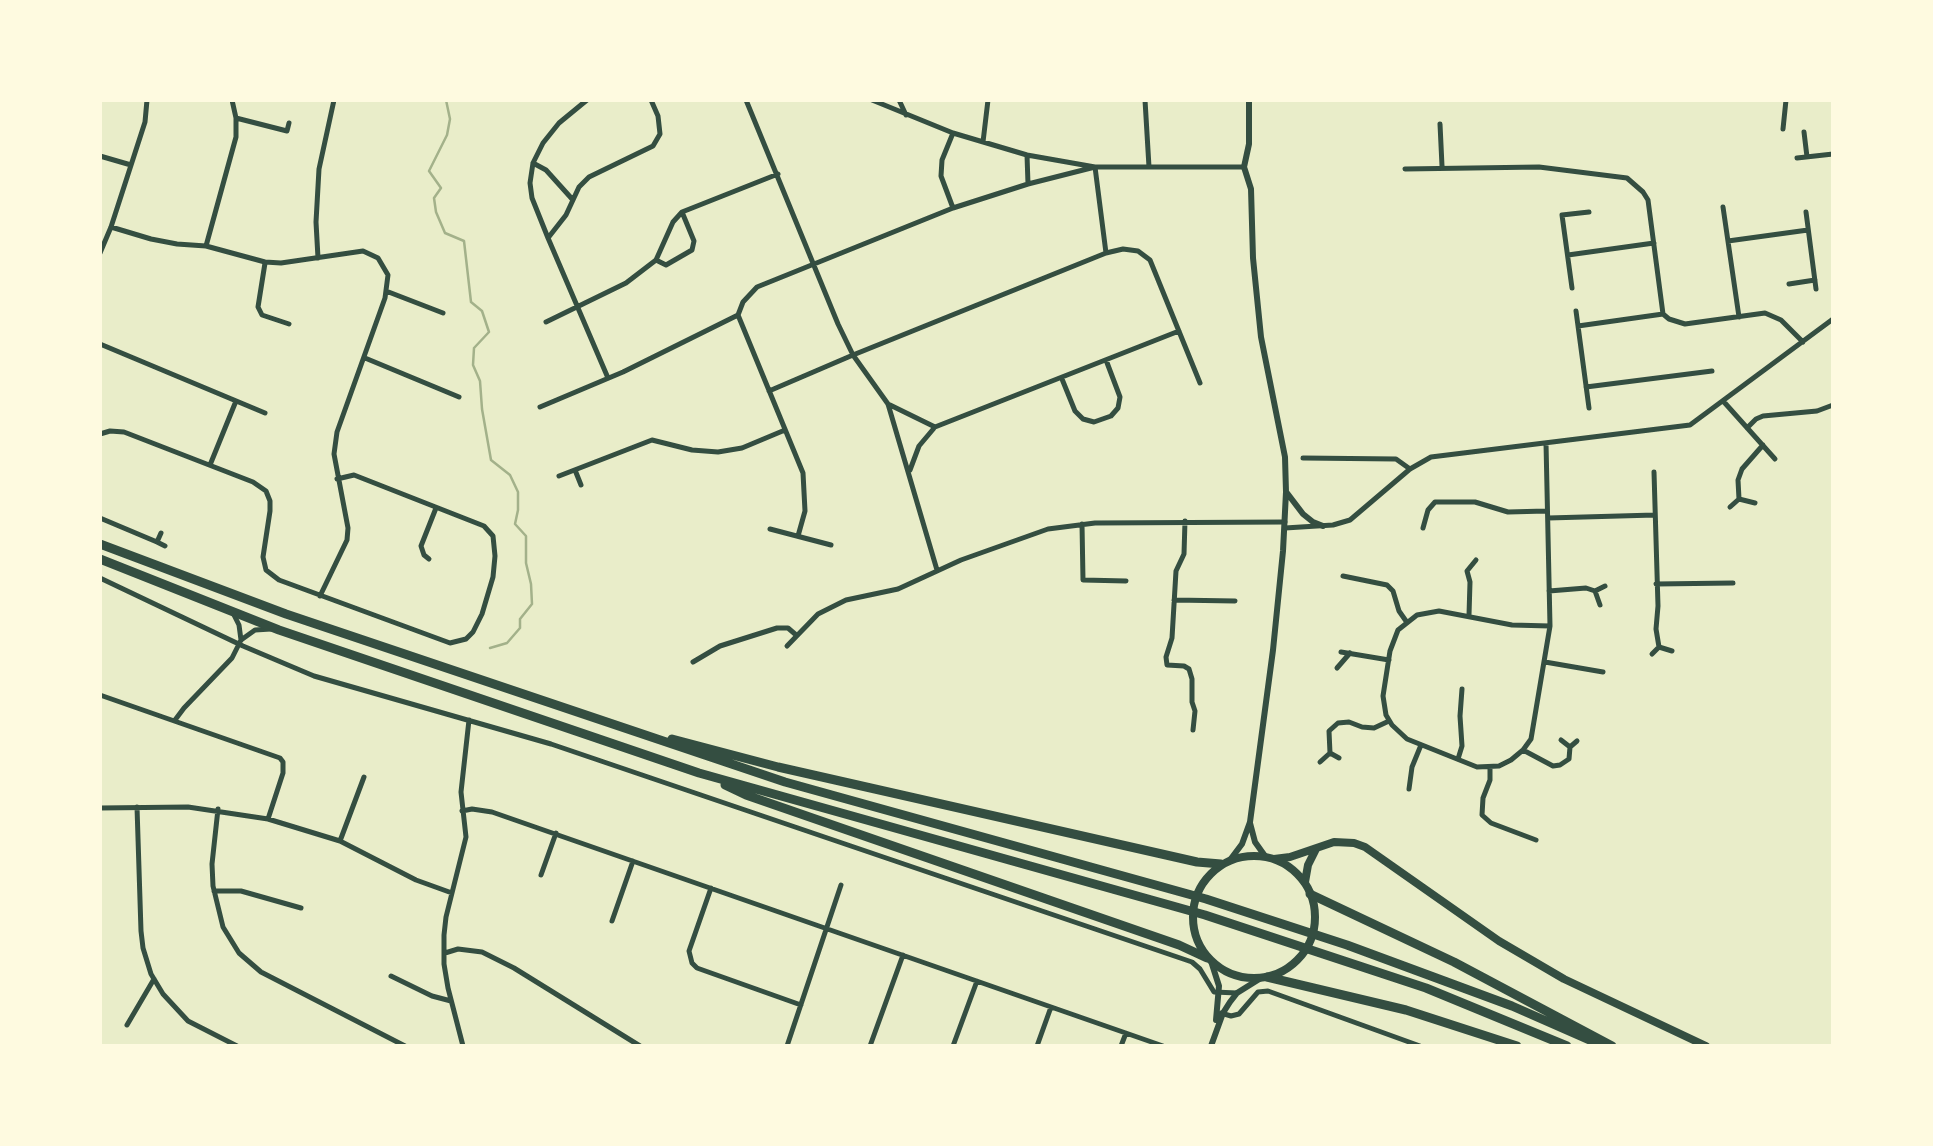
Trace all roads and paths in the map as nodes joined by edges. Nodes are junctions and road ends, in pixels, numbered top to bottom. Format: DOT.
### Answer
graph roads {
  1 [pos="146,100"];
  2 [pos="232,100"];
  3 [pos="334,100"];
  4 [pos="587,100"];
  5 [pos="651,100"];
  6 [pos="746,100"];
  7 [pos="872,100"];
  8 [pos="899,100"];
  9 [pos="988,100"];
  10 [pos="1145,100"];
  11 [pos="1249,100"];
  12 [pos="1786,100"];
  13 [pos="906,115"];
  14 [pos="236,118"];
  15 [pos="289,123"];
  16 [pos="1440,124"];
  17 [pos="1783,129"];
  18 [pos="953,132"];
  19 [pos="1804,132"];
  20 [pos="983,143"];
  21 [pos="1027,154"];
  22 [pos="1833,154"];
  23 [pos="100,156"];
  24 [pos="1807,157"];
  25 [pos="1797,158"];
  26 [pos="533,164"];
  27 [pos="131,165"];
  28 [pos="1149,166"];
  29 [pos="1096,167"];
  30 [pos="1244,167"];
  31 [pos="1442,167"];
  32 [pos="1406,169"];
  33 [pos="778,174"];
  34 [pos="1028,184"];
  35 [pos="573,200"];
  36 [pos="1723,207"];
  37 [pos="953,208"];
  38 [pos="682,212"];
  39 [pos="1589,212"];
  40 [pos="1806,212"];
  41 [pos="111,228"];
  42 [pos="1808,230"];
  43 [pos="548,238"];
  44 [pos="1728,241"];
  45 [pos="1654,244"];
  46 [pos="206,246"];
  47 [pos="100,253"];
  48 [pos="1106,254"];
  49 [pos="1567,254"];
  50 [pos="318,258"];
  51 [pos="656,260"];
  52 [pos="265,262"];
  53 [pos="814,264"];
  54 [pos="1815,280"];
  55 [pos="1789,284"];
  56 [pos="1572,288"];
  57 [pos="1816,290"];
  58 [pos="386,291"];
  59 [pos="578,306"];
  60 [pos="1576,311"];
  61 [pos="443,313"];
  62 [pos="1663,314"];
  63 [pos="738,315"];
  64 [pos="1738,317"];
  65 [pos="1833,319"];
  66 [pos="546,322"];
  67 [pos="289,324"];
  68 [pos="1578,326"];
  69 [pos="1179,331"];
  70 [pos="1802,342"];
  71 [pos="100,344"];
  72 [pos="853,355"];
  73 [pos="364,357"];
  74 [pos="1106,360"];
  75 [pos="1712,371"];
  76 [pos="1062,377"];
  77 [pos="608,378"];
  78 [pos="1200,382"];
  79 [pos="1586,387"];
  80 [pos="770,392"];
  81 [pos="459,396"];
  82 [pos="236,401"];
  83 [pos="1724,402"];
  84 [pos="888,404"];
  85 [pos="1833,405"];
  86 [pos="540,407"];
  87 [pos="1589,408"];
  88 [pos="265,414"];
  89 [pos="935,427"];
  90 [pos="1747,428"];
  91 [pos="785,430"];
  92 [pos="100,434"];
  93 [pos="1546,443"];
  94 [pos="1763,446"];
  95 [pos="1303,458"];
  96 [pos="1775,459"];
  97 [pos="210,465"];
  98 [pos="1410,468"];
  99 [pos="575,470"];
  100 [pos="910,471"];
  101 [pos="1654,472"];
  102 [pos="559,476"];
  103 [pos="337,479"];
  104 [pos="581,485"];
  105 [pos="1286,492"];
  106 [pos="1739,499"];
  107 [pos="1755,504"];
  108 [pos="436,507"];
  109 [pos="1730,507"];
  110 [pos="1548,514"];
  111 [pos="1655,515"];
  112 [pos="100,518"];
  113 [pos="1186,522"];
  114 [pos="1082,524"];
  115 [pos="1285,525"];
  116 [pos="1324,526"];
  117 [pos="1423,528"];
  118 [pos="770,529"];
  119 [pos="161,533"];
  120 [pos="798,536"];
  121 [pos="157,542"];
  122 [pos="100,544"];
  123 [pos="831,545"];
  124 [pos="165,546"];
  125 [pos="100,558"];
  126 [pos="429,559"];
  127 [pos="1476,560"];
  128 [pos="937,570"];
  129 [pos="1343,576"];
  130 [pos="100,578"];
  131 [pos="1126,581"];
  132 [pos="1733,583"];
  133 [pos="1656,584"];
  134 [pos="1606,586"];
  135 [pos="1549,590"];
  136 [pos="1595,591"];
  137 [pos="320,596"];
  138 [pos="1174,600"];
  139 [pos="1235,601"];
  140 [pos="1600,605"];
  141 [pos="232,612"];
  142 [pos="1469,615"];
  143 [pos="1406,622"];
  144 [pos="1550,626"];
  145 [pos="280,630"];
  146 [pos="796,635"];
  147 [pos="240,642"];
  148 [pos="787,646"];
  149 [pos="1659,647"];
  150 [pos="1341,652"];
  151 [pos="1672,652"];
  152 [pos="1350,654"];
  153 [pos="1652,654"];
  154 [pos="1389,660"];
  155 [pos="693,662"];
  156 [pos="1545,662"];
  157 [pos="1337,668"];
  158 [pos="1604,672"];
  159 [pos="1462,689"];
  160 [pos="100,695"];
  161 [pos="554,706"];
  162 [pos="469,720"];
  163 [pos="1389,720"];
  164 [pos="175,721"];
  165 [pos="1193,730"];
  166 [pos="1561,740"];
  167 [pos="1577,741"];
  168 [pos="1421,744"];
  169 [pos="1570,747"];
  170 [pos="1523,750"];
  171 [pos="1330,754"];
  172 [pos="1340,758"];
  173 [pos="1458,759"];
  174 [pos="1320,762"];
  175 [pos="1490,767"];
  176 [pos="699,773"];
  177 [pos="364,776"];
  178 [pos="1409,789"];
  179 [pos="137,807"];
  180 [pos="100,808"];
  181 [pos="218,810"];
  182 [pos="462,811"];
  183 [pos="268,819"];
  184 [pos="1250,822"];
  185 [pos="556,833"];
  186 [pos="1536,840"];
  187 [pos="340,842"];
  188 [pos="1316,849"];
  189 [pos="1269,857"];
  190 [pos="633,861"];
  191 [pos="1226,862"];
  192 [pos="541,875"];
  193 [pos="1304,882"];
  194 [pos="841,885"];
  195 [pos="711,888"];
  196 [pos="214,890"];
  197 [pos="452,894"];
  198 [pos="1310,894"];
  199 [pos="302,908"];
  200 [pos="612,921"];
  201 [pos="826,928"];
  202 [pos="444,953"];
  203 [pos="903,955"];
  204 [pos="1209,960"];
  205 [pos="392,976"];
  206 [pos="1264,978"];
  207 [pos="154,979"];
  208 [pos="977,981"];
  209 [pos="1237,993"];
  210 [pos="1218,994"];
  211 [pos="451,1001"];
  212 [pos="800,1005"];
  213 [pos="1051,1007"];
  214 [pos="1220,1013"];
  215 [pos="126,1025"];
  216 [pos="1126,1033"];
  217 [pos="237,1046"];
  218 [pos="405,1046"];
  219 [pos="462,1046"];
  220 [pos="640,1046"];
  221 [pos="787,1046"];
  222 [pos="870,1046"];
  223 [pos="953,1046"];
  224 [pos="1037,1046"];
  225 [pos="1121,1046"];
  226 [pos="1163,1046"];
  227 [pos="1210,1046"];
  228 [pos="1420,1046"];
  229 [pos="1517,1046"];
  230 [pos="1567,1046"];
  231 [pos="1603,1046"];
  232 [pos="1612,1046"];
  233 [pos="1706,1046"];
  1 -- 27 [label="street"];
  2 -- 14 [label="street"];
  3 -- 50 [label="street"];
  4 -- 26 [label="street"];
  5 -- 35 [label="street"];
  6 -- 33 [label="street"];
  7 -- 13 [label="street"];
  8 -- 13 [label="street"];
  9 -- 20 [label="street"];
  10 -- 28 [label="street"];
  11 -- 30 [label="street"];
  12 -- 17 [label="street"];
  13 -- 18 [label="street"];
  14 -- 15 [label="street"];
  14 -- 46 [label="street"];
  16 -- 31 [label="street"];
  18 -- 20 [label="street"];
  18 -- 37 [label="street"];
  19 -- 24 [label="street"];
  20 -- 21 [label="street"];
  21 -- 29 [label="street"];
  21 -- 34 [label="street"];
  22 -- 24 [label="street"];
  23 -- 27 [label="street"];
  24 -- 25 [label="street"];
  26 -- 35 [label="street"];
  26 -- 43 [label="street"];
  27 -- 41 [label="street"];
  28 -- 29 [label="street"];
  28 -- 30 [label="street"];
  29 -- 34 [label="street"];
  29 -- 48 [label="street"];
  30 -- 105 [label="street"];
  31 -- 32 [label="street"];
  31 -- 45 [label="street"];
  33 -- 38 [label="street"];
  33 -- 53 [label="street"];
  34 -- 37 [label="street"];
  35 -- 43 [label="street"];
  36 -- 44 [label="street"];
  37 -- 53 [label="street"];
  38 -- 51 [label="street"];
  38 -- 51 [label="street"];
  39 -- 49 [label="street"];
  40 -- 42 [label="street"];
  41 -- 46 [label="street"];
  41 -- 47 [label="street"];
  42 -- 44 [label="street"];
  42 -- 54 [label="street"];
  43 -- 59 [label="street"];
  44 -- 64 [label="street"];
  45 -- 49 [label="street"];
  45 -- 62 [label="street"];
  46 -- 52 [label="street"];
  48 -- 69 [label="street"];
  48 -- 72 [label="street"];
  49 -- 56 [label="street"];
  50 -- 52 [label="street"];
  50 -- 58 [label="street"];
  51 -- 59 [label="street"];
  52 -- 67 [label="street"];
  53 -- 63 [label="street"];
  53 -- 72 [label="street"];
  54 -- 55 [label="street"];
  54 -- 57 [label="street"];
  58 -- 61 [label="street"];
  58 -- 73 [label="street"];
  59 -- 66 [label="street"];
  59 -- 77 [label="street"];
  60 -- 68 [label="street"];
  62 -- 64 [label="street"];
  62 -- 68 [label="street"];
  63 -- 77 [label="street"];
  63 -- 80 [label="street"];
  64 -- 70 [label="street"];
  65 -- 70 [label="street"];
  68 -- 79 [label="street"];
  69 -- 74 [label="street"];
  69 -- 78 [label="street"];
  70 -- 83 [label="street"];
  71 -- 82 [label="street"];
  72 -- 80 [label="street"];
  72 -- 84 [label="street"];
  73 -- 81 [label="street"];
  73 -- 103 [label="street"];
  74 -- 76 [label="street"];
  74 -- 76 [label="street"];
  75 -- 79 [label="street"];
  76 -- 89 [label="street"];
  77 -- 86 [label="street"];
  79 -- 87 [label="street"];
  80 -- 91 [label="street"];
  82 -- 88 [label="street"];
  82 -- 97 [label="street"];
  83 -- 90 [label="street"];
  83 -- 93 [label="street"];
  84 -- 89 [label="street"];
  84 -- 100 [label="street"];
  85 -- 90 [label="street"];
  89 -- 100 [label="street"];
  90 -- 94 [label="street"];
  91 -- 99 [label="street"];
  91 -- 120 [label="street"];
  92 -- 97 [label="street"];
  93 -- 98 [label="street"];
  93 -- 110 [label="street"];
  94 -- 96 [label="street"];
  94 -- 106 [label="street"];
  95 -- 98 [label="street"];
  97 -- 137 [label="street"];
  98 -- 116 [label="street"];
  99 -- 102 [label="street"];
  99 -- 104 [label="street"];
  100 -- 128 [label="street"];
  101 -- 111 [label="street"];
  103 -- 108 [label="street"];
  103 -- 137 [label="street"];
  105 -- 115 [label="street"];
  105 -- 116 [label="street"];
  106 -- 107 [label="street"];
  106 -- 109 [label="street"];
  108 -- 126 [label="street"];
  108 -- 137 [label="street"];
  110 -- 111 [label="street"];
  110 -- 117 [label="street"];
  110 -- 135 [label="street"];
  111 -- 133 [label="street"];
  112 -- 121 [label="street"];
  113 -- 114 [label="street"];
  113 -- 115 [label="street"];
  113 -- 138 [label="street"];
  114 -- 128 [label="street"];
  114 -- 131 [label="street"];
  115 -- 116 [label="street"];
  115 -- 184 [label="street"];
  118 -- 120 [label="street"];
  119 -- 121 [label="street"];
  120 -- 123 [label="street"];
  121 -- 124 [label="street"];
  122 -- 161 [label="highway"];
  125 -- 141 [label="highway"];
  127 -- 142 [label="street"];
  128 -- 146 [label="street"];
  129 -- 143 [label="street"];
  130 -- 147 [label="street"];
  132 -- 133 [label="street"];
  133 -- 149 [label="street"];
  134 -- 136 [label="street"];
  135 -- 136 [label="street"];
  135 -- 144 [label="street"];
  136 -- 140 [label="street"];
  138 -- 139 [label="street"];
  138 -- 165 [label="street"];
  141 -- 145 [label="highway"];
  141 -- 147 [label="street"];
  142 -- 143 [label="street"];
  142 -- 144 [label="street"];
  143 -- 154 [label="street"];
  144 -- 156 [label="street"];
  145 -- 147 [label="street"];
  145 -- 176 [label="highway"];
  146 -- 148 [label="street"];
  146 -- 155 [label="street"];
  147 -- 162 [label="street"];
  147 -- 164 [label="street"];
  149 -- 151 [label="street"];
  149 -- 153 [label="street"];
  150 -- 152 [label="street"];
  152 -- 154 [label="street"];
  152 -- 157 [label="street"];
  154 -- 163 [label="street"];
  156 -- 158 [label="street"];
  156 -- 170 [label="street"];
  159 -- 173 [label="street"];
  160 -- 164 [label="street"];
  161 -- 191 [label="highway"];
  161 -- 231 [label="highway"];
  162 -- 182 [label="street"];
  162 -- 210 [label="street"];
  163 -- 168 [label="street"];
  163 -- 171 [label="street"];
  164 -- 183 [label="street"];
  166 -- 169 [label="street"];
  167 -- 169 [label="street"];
  168 -- 173 [label="street"];
  168 -- 178 [label="street"];
  169 -- 170 [label="street"];
  170 -- 175 [label="street"];
  171 -- 172 [label="street"];
  171 -- 174 [label="street"];
  173 -- 175 [label="street"];
  175 -- 186 [label="street"];
  176 -- 204 [label="highway"];
  176 -- 230 [label="highway"];
  177 -- 187 [label="street"];
  179 -- 180 [label="street"];
  179 -- 181 [label="street"];
  179 -- 207 [label="street"];
  181 -- 183 [label="street"];
  181 -- 196 [label="street"];
  182 -- 185 [label="street"];
  182 -- 197 [label="street"];
  183 -- 187 [label="street"];
  184 -- 189 [label="street"];
  184 -- 191 [label="street"];
  185 -- 190 [label="street"];
  185 -- 192 [label="street"];
  187 -- 197 [label="street"];
  188 -- 189 [label="main road"];
  188 -- 193 [label="main road"];
  188 -- 233 [label="main road"];
  189 -- 191 [label="main road"];
  189 -- 193 [label="main road"];
  190 -- 195 [label="street"];
  190 -- 200 [label="street"];
  191 -- 204 [label="main road"];
  193 -- 198 [label="main road"];
  194 -- 201 [label="street"];
  195 -- 201 [label="street"];
  195 -- 212 [label="street"];
  196 -- 199 [label="street"];
  196 -- 218 [label="street"];
  197 -- 202 [label="street"];
  198 -- 206 [label="main road"];
  198 -- 232 [label="highway"];
  201 -- 203 [label="street"];
  201 -- 212 [label="street"];
  202 -- 211 [label="street"];
  202 -- 220 [label="street"];
  203 -- 208 [label="street"];
  203 -- 222 [label="street"];
  204 -- 206 [label="main road"];
  204 -- 210 [label="street"];
  205 -- 211 [label="street"];
  206 -- 209 [label="street"];
  206 -- 229 [label="highway"];
  207 -- 215 [label="street"];
  207 -- 217 [label="street"];
  208 -- 213 [label="street"];
  208 -- 223 [label="street"];
  209 -- 210 [label="street"];
  209 -- 214 [label="street"];
  210 -- 214 [label="street"];
  211 -- 219 [label="street"];
  212 -- 221 [label="street"];
  213 -- 216 [label="street"];
  213 -- 224 [label="street"];
  214 -- 227 [label="street"];
  214 -- 228 [label="street"];
  216 -- 225 [label="street"];
  216 -- 226 [label="street"];
}
